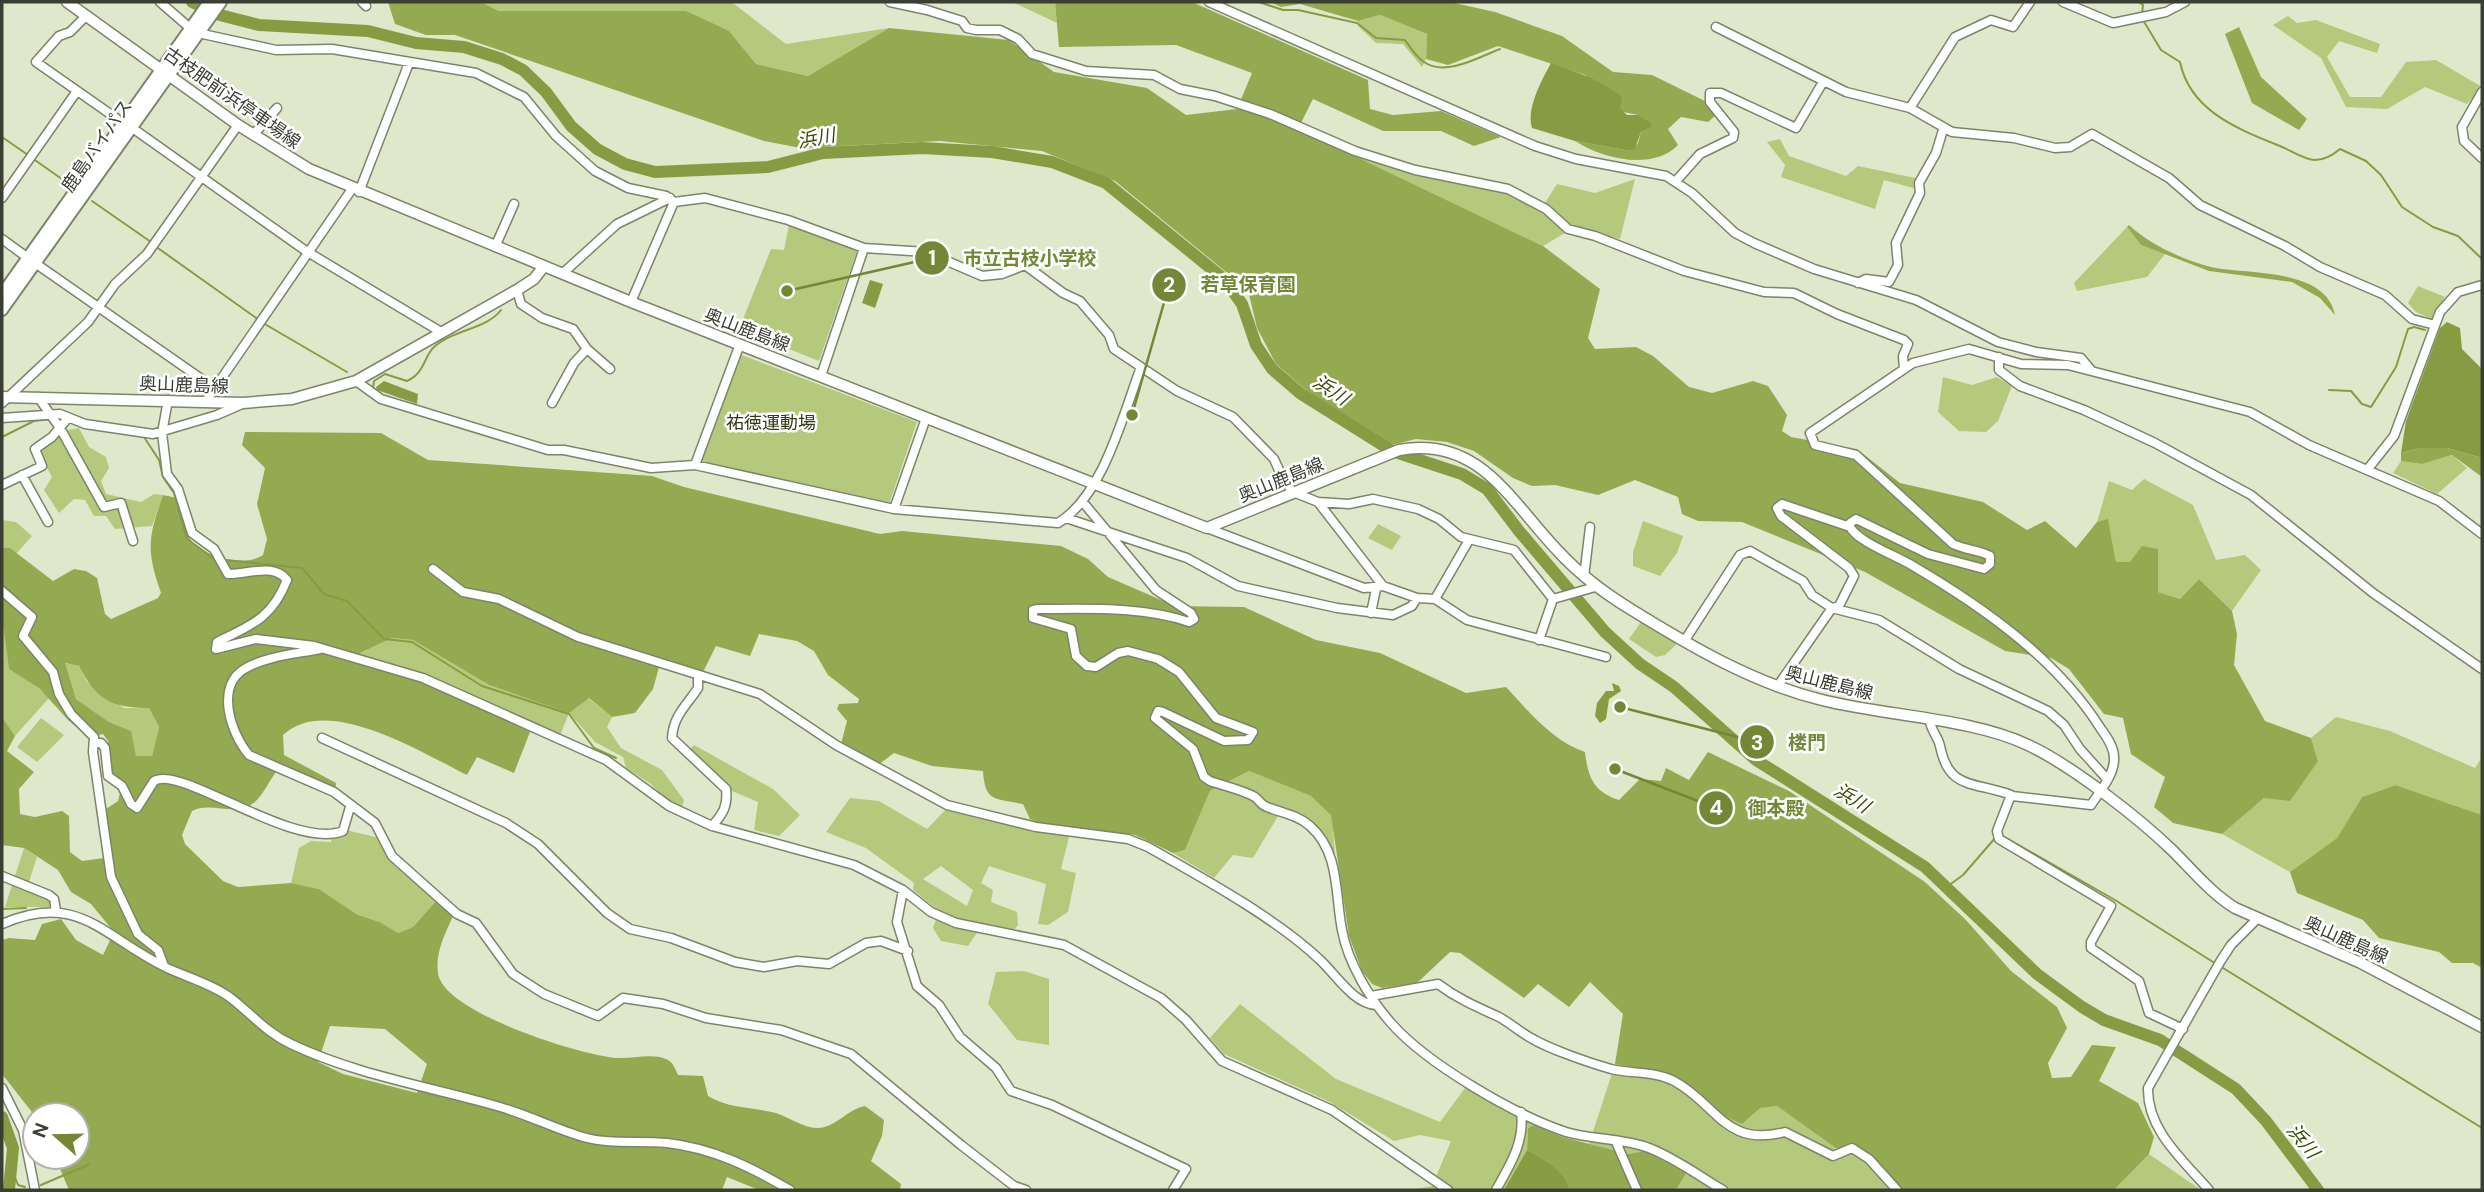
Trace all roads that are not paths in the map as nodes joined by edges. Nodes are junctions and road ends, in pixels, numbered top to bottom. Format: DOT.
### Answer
graph roads {
  1 [pos="68,2"];
  2 [pos="160,2"];
  3 [pos="209,2"];
  4 [pos="220,2"];
  5 [pos="890,2"];
  6 [pos="1209,2"];
  7 [pos="2030,2"];
  8 [pos="2063,2"];
  9 [pos="2185,2"];
  10 [pos="86,16"];
  11 [pos="1716,27"];
  12 [pos="196,28"];
  13 [pos="409,63"];
  14 [pos="165,70"];
  15 [pos="1823,82"];
  16 [pos="77,91"];
  17 [pos="2482,92"];
  18 [pos="277,108"];
  19 [pos="1910,108"];
  20 [pos="116,118"];
  21 [pos="238,125"];
  22 [pos="131,127"];
  23 [pos="1943,130"];
  24 [pos="253,135"];
  25 [pos="2482,158"];
  26 [pos="201,177"];
  27 [pos="1676,181"];
  28 [pos="355,190"];
  29 [pos="2,198"];
  30 [pos="672,200"];
  31 [pos="514,204"];
  32 [pos="2,239"];
  33 [pos="495,247"];
  34 [pos="864,248"];
  35 [pos="306,251"];
  36 [pos="32,260"];
  37 [pos="544,266"];
  38 [pos="562,274"];
  39 [pos="1858,283"];
  40 [pos="2482,285"];
  41 [pos="517,289"];
  42 [pos="2,295"];
  43 [pos="631,302"];
  44 [pos="99,307"];
  45 [pos="2,310"];
  46 [pos="2435,325"];
  47 [pos="441,332"];
  48 [pos="740,344"];
  49 [pos="587,349"];
  50 [pos="1999,356"];
  51 [pos="1141,367"];
  52 [pos="610,369"];
  53 [pos="1904,369"];
  54 [pos="2091,370"];
  55 [pos="821,376"];
  56 [pos="356,381"];
  57 [pos="213,387"];
  58 [pos="38,397"];
  59 [pos="4,399"];
  60 [pos="167,400"];
  61 [pos="205,401"];
  62 [pos="243,403"];
  63 [pos="552,403"];
  64 [pos="2,418"];
  65 [pos="926,418"];
  66 [pos="59,420"];
  67 [pos="162,433"];
  68 [pos="695,465"];
  69 [pos="2367,470"];
  70 [pos="22,475"];
  71 [pos="1094,484"];
  72 [pos="2,485"];
  73 [pos="1293,492"];
  74 [pos="1082,501"];
  75 [pos="1318,502"];
  76 [pos="894,509"];
  77 [pos="1066,518"];
  78 [pos="48,522"];
  79 [pos="1590,527"];
  80 [pos="1850,527"];
  81 [pos="1207,528"];
  82 [pos="1108,530"];
  83 [pos="2482,534"];
  84 [pos="1469,540"];
  85 [pos="133,541"];
  86 [pos="433,569"];
  87 [pos="1584,578"];
  88 [pos="1379,587"];
  89 [pos="1595,587"];
  90 [pos="2,591"];
  91 [pos="1417,598"];
  92 [pos="1557,598"];
  93 [pos="1435,599"];
  94 [pos="1832,608"];
  95 [pos="1371,613"];
  96 [pos="1539,640"];
  97 [pos="1685,640"];
  98 [pos="320,649"];
  99 [pos="1606,657"];
  100 [pos="2482,669"];
  101 [pos="698,676"];
  102 [pos="1777,687"];
  103 [pos="1930,721"];
  104 [pos="322,738"];
  105 [pos="95,743"];
  106 [pos="2107,779"];
  107 [pos="2099,793"];
  108 [pos="2012,796"];
  109 [pos="350,807"];
  110 [pos="712,826"];
  111 [pos="2,876"];
  112 [pos="903,890"];
  113 [pos="56,911"];
  114 [pos="2257,919"];
  115 [pos="2,924"];
  116 [pos="908,951"];
  117 [pos="164,966"];
  118 [pos="1371,996"];
  119 [pos="1376,1005"];
  120 [pos="2482,1027"];
  121 [pos="2182,1030"];
  122 [pos="2,1088"];
  123 [pos="1521,1112"];
  124 [pos="1616,1142"];
  125 [pos="35,1190"];
  126 [pos="790,1190"];
  127 [pos="1026,1190"];
  128 [pos="1172,1190"];
  129 [pos="1447,1190"];
  130 [pos="1496,1190"];
  131 [pos="1637,1190"];
  132 [pos="1723,1190"];
  133 [pos="1897,1190"];
  134 [pos="2208,1190"];
  1 -- 10 [label="main road, 古枝肥前浜停車場線"];
  2 -- 12 [label="street"];
  3 -- 12 [label="highway"];
  4 -- 12 [label="highway, 鹿島バイパス"];
  5 -- 53 [label="street"];
  6 -- 27 [label="street"];
  7 -- 19 [label="street"];
  8 -- 9 [label="street"];
  10 -- 14 [label="main road, 古枝肥前浜停車場線"];
  10 -- 16 [label="street"];
  11 -- 15 [label="street"];
  12 -- 13 [label="street"];
  12 -- 14 [label="highway, 鹿島バイパス"];
  13 -- 28 [label="street"];
  13 -- 30 [label="street"];
  14 -- 21 [label="main road, 古枝肥前浜停車場線"];
  14 -- 22 [label="highway, 鹿島バイパス"];
  14 -- 36 [label="highway, 鹿島バイパス"];
  15 -- 19 [label="street"];
  15 -- 27 [label="street"];
  16 -- 20 [label="street"];
  16 -- 29 [label="street"];
  17 -- 25 [label="street"];
  18 -- 24 [label="street"];
  19 -- 23 [label="street"];
  21 -- 24 [label="main road, 古枝肥前浜停車場線"];
  21 -- 26 [label="street"];
  22 -- 26 [label="street"];
  22 -- 36 [label="highway, 鹿島バイパス"];
  23 -- 39 [label="street"];
  23 -- 46 [label="street"];
  24 -- 28 [label="main road, 古枝肥前浜停車場線"];
  26 -- 35 [label="street"];
  26 -- 44 [label="street"];
  27 -- 39 [label="street"];
  28 -- 33 [label="main road, 古枝肥前浜停車場線"];
  28 -- 35 [label="street"];
  30 -- 34 [label="street"];
  30 -- 38 [label="street"];
  30 -- 43 [label="street"];
  31 -- 33 [label="street"];
  32 -- 36 [label="street"];
  33 -- 37 [label="main road, 古枝肥前浜停車場線"];
  34 -- 51 [label="street"];
  34 -- 55 [label="street"];
  35 -- 47 [label="street"];
  35 -- 57 [label="street"];
  36 -- 42 [label="highway, 鹿島バイパス"];
  36 -- 44 [label="street"];
  36 -- 45 [label="highway, 鹿島バイパス"];
  37 -- 38 [label="main road, 奥山鹿島線"];
  37 -- 41 [label="main road, 奥山鹿島線"];
  38 -- 43 [label="main road, 奥山鹿島線"];
  39 -- 54 [label="street"];
  40 -- 46 [label="street"];
  41 -- 47 [label="main road, 奥山鹿島線"];
  41 -- 49 [label="street"];
  43 -- 48 [label="main road, 奥山鹿島線"];
  44 -- 57 [label="street"];
  44 -- 59 [label="street"];
  46 -- 69 [label="street"];
  47 -- 56 [label="main road, 奥山鹿島線"];
  48 -- 55 [label="main road, 奥山鹿島線"];
  48 -- 68 [label="street"];
  49 -- 52 [label="street"];
  49 -- 63 [label="street"];
  50 -- 53 [label="street"];
  50 -- 54 [label="street"];
  50 -- 100 [label="street"];
  51 -- 71 [label="street"];
  51 -- 73 [label="street"];
  53 -- 80 [label="street"];
  54 -- 69 [label="street"];
  55 -- 65 [label="main road, 奥山鹿島線"];
  56 -- 62 [label="main road, 奥山鹿島線"];
  56 -- 68 [label="street"];
  57 -- 61 [label="street"];
  58 -- 59 [label="main road, 奥山鹿島線"];
  58 -- 60 [label="main road, 奥山鹿島線"];
  58 -- 66 [label="street"];
  60 -- 61 [label="main road, 奥山鹿島線"];
  60 -- 67 [label="street"];
  61 -- 62 [label="main road, 奥山鹿島線"];
  62 -- 67 [label="street"];
  64 -- 66 [label="street"];
  65 -- 71 [label="main road, 奥山鹿島線"];
  65 -- 76 [label="street"];
  66 -- 67 [label="street"];
  66 -- 70 [label="street"];
  66 -- 85 [label="street"];
  67 -- 98 [label="street"];
  68 -- 76 [label="street"];
  69 -- 83 [label="street"];
  70 -- 72 [label="street"];
  70 -- 78 [label="street"];
  71 -- 74 [label="street"];
  71 -- 81 [label="main road, 奥山鹿島線"];
  73 -- 75 [label="street"];
  73 -- 81 [label="main road, 奥山鹿島線"];
  73 -- 87 [label="main road, 奥山鹿島線"];
  74 -- 77 [label="street"];
  74 -- 82 [label="street"];
  75 -- 84 [label="street"];
  75 -- 88 [label="street"];
  76 -- 77 [label="street"];
  77 -- 82 [label="street"];
  79 -- 87 [label="street"];
  80 -- 94 [label="street"];
  80 -- 106 [label="street"];
  81 -- 88 [label="street"];
  82 -- 95 [label="street"];
  82 -- 118 [label="street"];
  84 -- 92 [label="street"];
  84 -- 93 [label="street"];
  86 -- 101 [label="street"];
  87 -- 89 [label="main road, 奥山鹿島線"];
  88 -- 91 [label="street"];
  88 -- 95 [label="street"];
  89 -- 92 [label="street"];
  89 -- 97 [label="main road, 奥山鹿島線"];
  90 -- 105 [label="street"];
  91 -- 93 [label="street"];
  91 -- 95 [label="street"];
  92 -- 96 [label="street"];
  93 -- 96 [label="street"];
  94 -- 97 [label="street"];
  94 -- 102 [label="street"];
  94 -- 106 [label="street"];
  96 -- 99 [label="street"];
  97 -- 102 [label="main road, 奥山鹿島線"];
  98 -- 109 [label="street"];
  98 -- 110 [label="street"];
  101 -- 110 [label="street"];
  101 -- 119 [label="street"];
  102 -- 103 [label="main road, 奥山鹿島線"];
  103 -- 107 [label="main road, 奥山鹿島線"];
  103 -- 108 [label="street"];
  104 -- 116 [label="street"];
  105 -- 109 [label="street"];
  105 -- 117 [label="street"];
  106 -- 107 [label="street"];
  107 -- 108 [label="street"];
  107 -- 114 [label="main road, 奥山鹿島線"];
  108 -- 121 [label="street"];
  109 -- 127 [label="street"];
  110 -- 112 [label="street"];
  111 -- 113 [label="street"];
  112 -- 116 [label="street"];
  112 -- 129 [label="street"];
  113 -- 115 [label="street"];
  113 -- 117 [label="street"];
  114 -- 120 [label="main road, 奥山鹿島線"];
  114 -- 121 [label="street"];
  116 -- 128 [label="street"];
  117 -- 126 [label="street"];
  118 -- 119 [label="street"];
  118 -- 133 [label="street"];
  119 -- 123 [label="street"];
  121 -- 134 [label="street"];
  122 -- 125 [label="street"];
  123 -- 124 [label="street"];
  123 -- 130 [label="street"];
  124 -- 131 [label="street"];
  124 -- 132 [label="street"];
}
